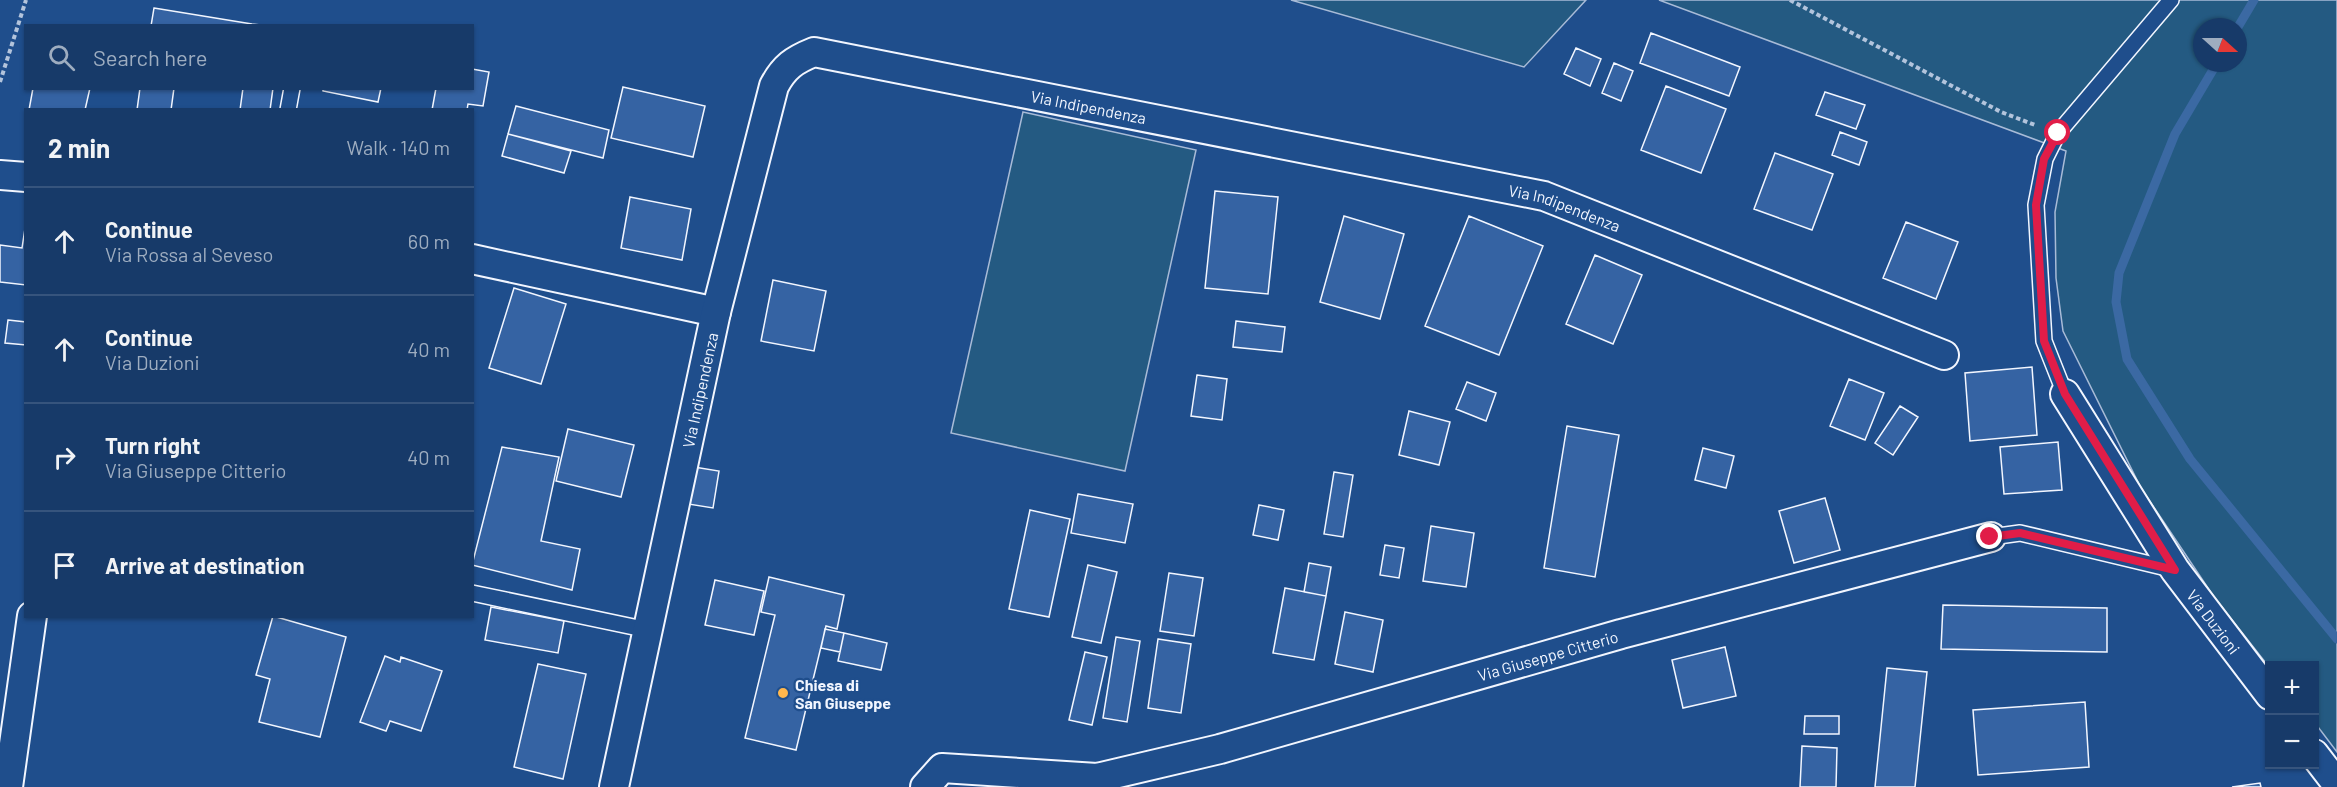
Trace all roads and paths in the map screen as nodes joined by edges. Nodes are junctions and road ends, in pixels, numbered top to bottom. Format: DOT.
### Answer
graph roads {
  1 [pos="26,0"];
  2 [pos="1790,0"];
  3 [pos="2171,0"];
  4 [pos="0,82"];
  5 [pos="292,90"];
  6 [pos="288,108"];
  7 [pos="2058,133"];
  8 [pos="0,175"];
  9 [pos="24,177"];
  10 [pos="474,259"];
  11 [pos="716,312"];
  12 [pos="1944,355"];
  13 [pos="2065,394"];
  14 [pos="1990,537"];
  15 [pos="2175,570"];
  16 [pos="474,593"];
  17 [pos="32,618"];
  18 [pos="648,630"];
  19 [pos="2265,688"];
  20 [pos="2319,761"];
  21 [pos="2337,784"];
  22 [pos="8,787"];
  23 [pos="614,787"];
  24 [pos="925,787"];
  1 -- 4 [label="path"];
  2 -- 7 [label="path"];
  3 -- 7 [label="lane"];
  5 -- 6 [label="lane"];
  7 -- 13 [label="lane"];
  8 -- 9 [label="street"];
  10 -- 11 [label="street"];
  11 -- 12 [label="street, Via Indipendenza"];
  11 -- 18 [label="street, Via Indipendenza"];
  13 -- 15 [label="street, Via Duzioni"];
  14 -- 15 [label="lane, Via Giuseppe Citterio"];
  14 -- 24 [label="street, Via Giuseppe Citterio"];
  15 -- 19 [label="street, Via Duzioni"];
  16 -- 18 [label="lane"];
  17 -- 22 [label="street"];
  18 -- 23 [label="street, Via Indipendenza"];
  20 -- 21 [label="street"];
}
